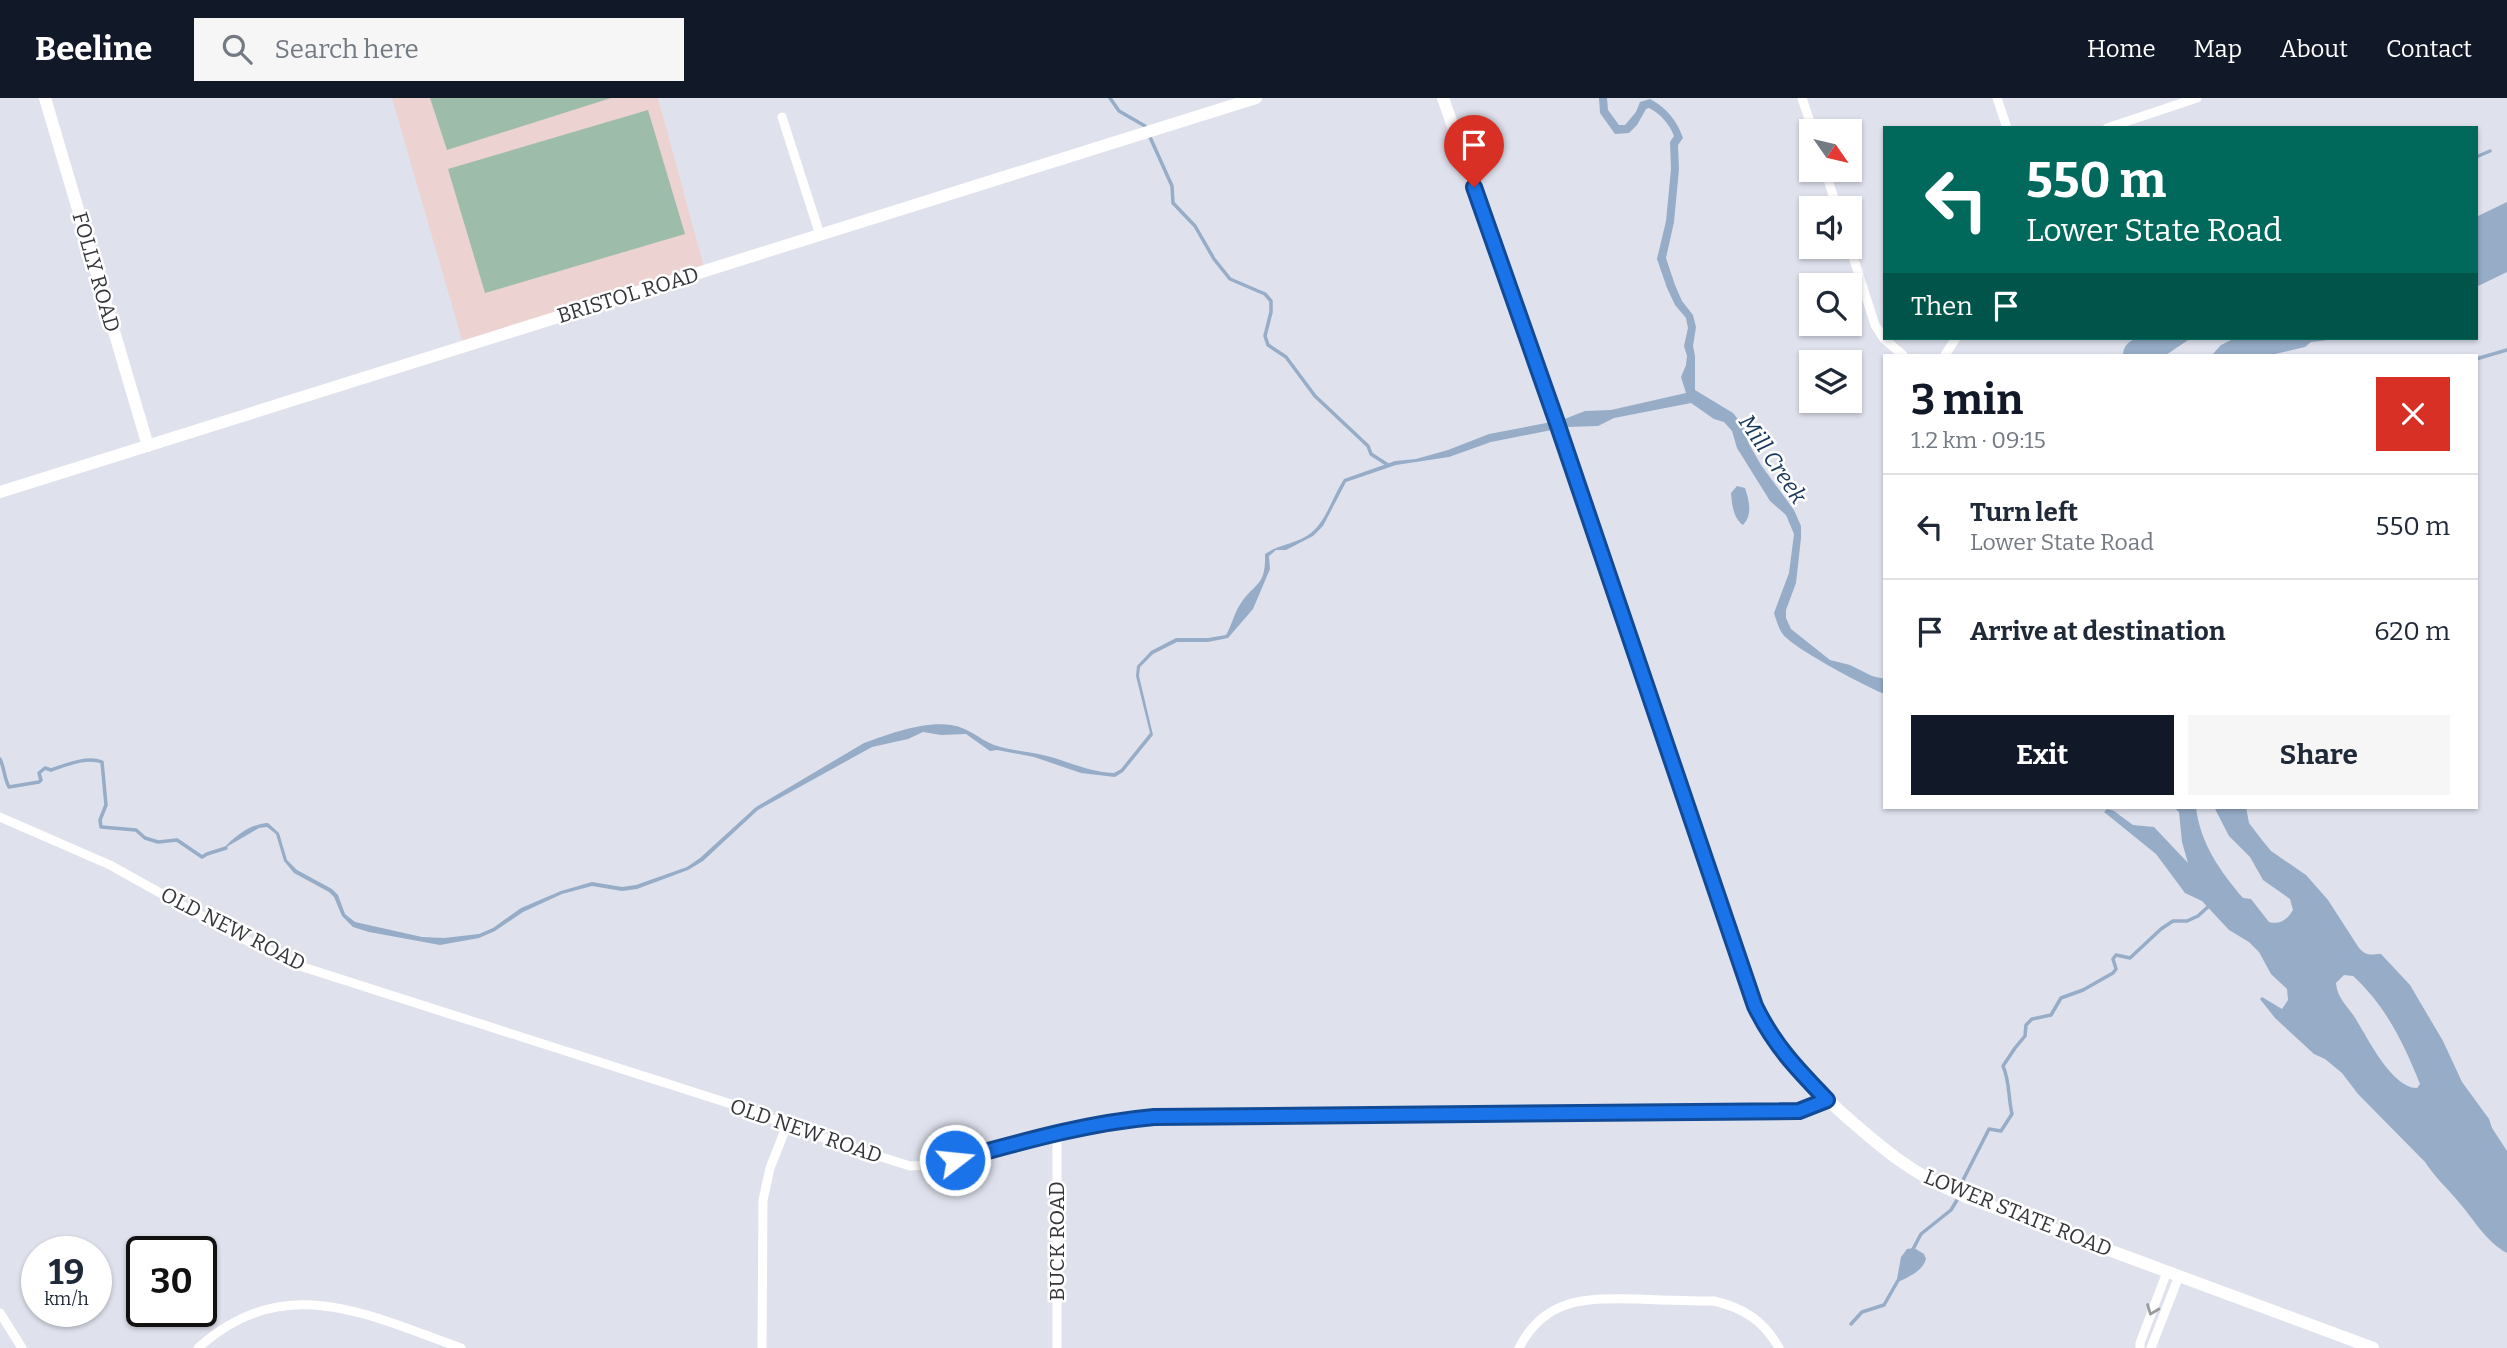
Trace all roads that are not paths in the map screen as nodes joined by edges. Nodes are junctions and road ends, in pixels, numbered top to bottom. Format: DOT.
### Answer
graph roads {
  1 [pos="45,98"];
  2 [pos="1256,98"];
  3 [pos="1443,98"];
  4 [pos="1802,98"];
  5 [pos="1997,98"];
  6 [pos="2197,98"];
  7 [pos="782,117"];
  8 [pos="1809,119"];
  9 [pos="2006,126"];
  10 [pos="2113,126"];
  11 [pos="820,235"];
  12 [pos="1854,259"];
  13 [pos="1883,337"];
  14 [pos="1885,340"];
  15 [pos="1902,354"];
  16 [pos="148,446"];
  17 [pos="0,492"];
  18 [pos="0,817"];
  19 [pos="1827,1100"];
  20 [pos="787,1125"];
  21 [pos="1057,1134"];
  22 [pos="2173,1274"];
  23 [pos="0,1313"];
  24 [pos="22,1348"];
  25 [pos="198,1348"];
  26 [pos="461,1348"];
  27 [pos="762,1348"];
  28 [pos="1057,1348"];
  29 [pos="1519,1348"];
  30 [pos="1779,1348"];
  31 [pos="2140,1348"];
  32 [pos="2151,1348"];
  33 [pos="2372,1348"];
  1 -- 16 [label="street, FOLLY ROAD"];
  2 -- 11 [label="street, BRISTOL ROAD"];
  3 -- 19 [label="street, LOWER STATE ROAD"];
  4 -- 8 [label="street"];
  5 -- 9 [label="street"];
  6 -- 10 [label="street"];
  7 -- 11 [label="street"];
  11 -- 16 [label="street, BRISTOL ROAD"];
  12 -- 13 [label="street"];
  14 -- 15 [label="street"];
  16 -- 17 [label="street, BRISTOL ROAD"];
  18 -- 20 [label="street, OLD NEW ROAD"];
  19 -- 21 [label="street, OLD NEW ROAD"];
  19 -- 22 [label="street, LOWER STATE ROAD"];
  20 -- 21 [label="street, OLD NEW ROAD"];
  20 -- 27 [label="street"];
  21 -- 28 [label="street, BUCK ROAD"];
  22 -- 31 [label="street, one-way"];
  22 -- 32 [label="street"];
  22 -- 33 [label="street, LOWER STATE ROAD"];
  23 -- 24 [label="street"];
  25 -- 26 [label="street"];
  29 -- 30 [label="street"];
}
